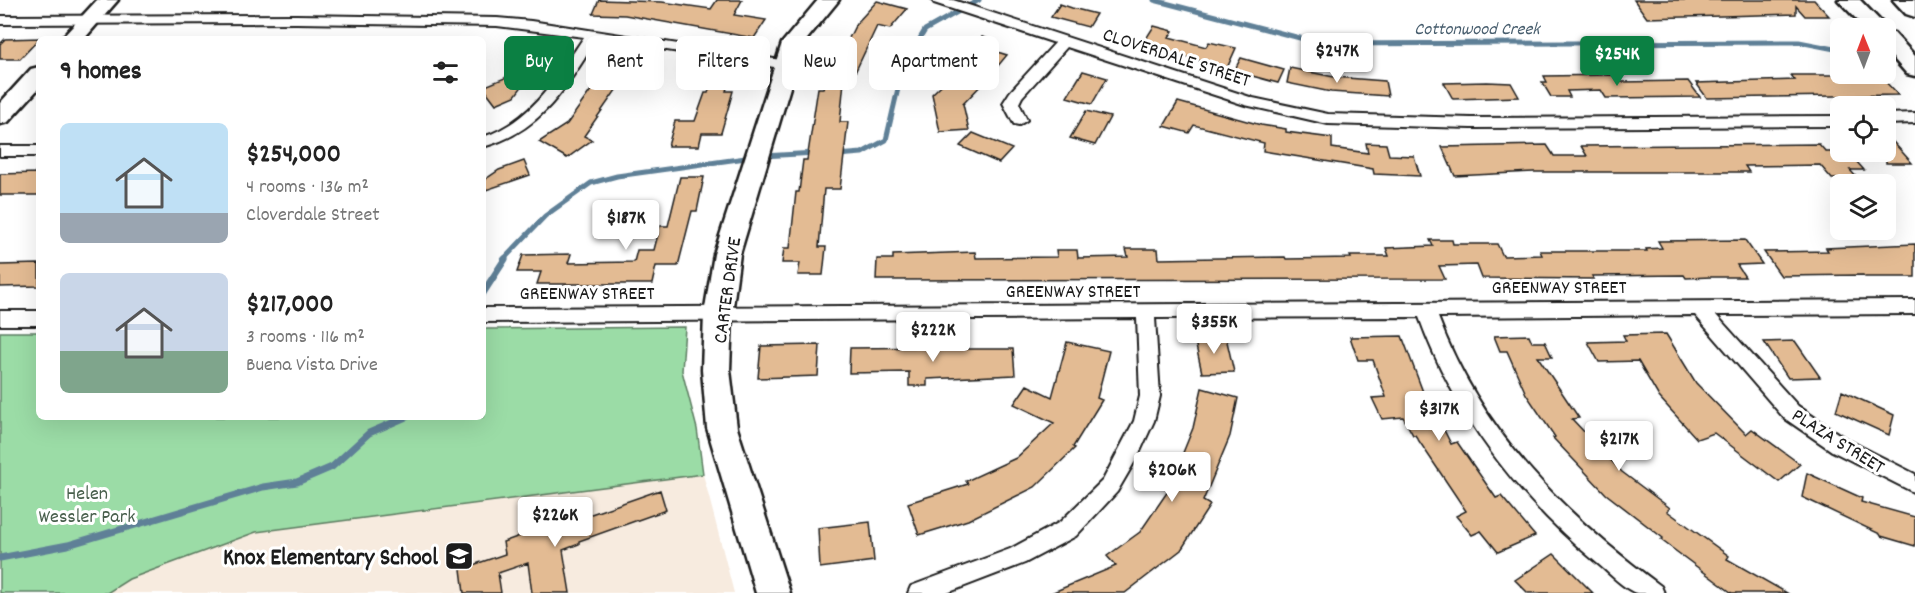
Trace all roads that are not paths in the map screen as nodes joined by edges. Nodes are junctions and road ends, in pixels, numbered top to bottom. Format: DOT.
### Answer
graph roads {
  1 [pos="108,0"];
  2 [pos="829,0"];
  3 [pos="1848,0"];
  4 [pos="1905,0"];
  5 [pos="945,2"];
  6 [pos="1915,9"];
  7 [pos="1866,18"];
  8 [pos="0,20"];
  9 [pos="89,20"];
  10 [pos="593,34"];
  11 [pos="75,36"];
  12 [pos="799,36"];
  13 [pos="1064,42"];
  14 [pos="1896,49"];
  15 [pos="782,64"];
  16 [pos="1915,69"];
  17 [pos="36,77"];
  18 [pos="782,80"];
  19 [pos="0,117"];
  20 [pos="1915,118"];
  21 [pos="1896,119"];
  22 [pos="1019,120"];
  23 [pos="1830,121"];
  24 [pos="486,141"];
  25 [pos="0,151"];
  26 [pos="36,151"];
  27 [pos="1915,307"];
  28 [pos="1699,308"];
  29 [pos="1426,310"];
  30 [pos="1146,312"];
  31 [pos="718,314"];
  32 [pos="486,315"];
  33 [pos="0,318"];
  34 [pos="36,318"];
  35 [pos="1915,484"];
  36 [pos="773,593"];
  37 [pos="919,593"];
  38 [pos="1653,593"];
  1 -- 9 [label="street"];
  2 -- 12 [label="street, CARTER DRIVE"];
  3 -- 7 [label="street"];
  4 -- 6 [label="highway"];
  5 -- 13 [label="street, CLOVERDALE STREET"];
  8 -- 9 [label="street"];
  9 -- 10 [label="street"];
  9 -- 11 [label="street"];
  10 -- 15 [label="street"];
  10 -- 24 [label="street"];
  13 -- 22 [label="street"];
  13 -- 23 [label="street, CLOVERDALE STREET"];
  14 -- 16 [label="street"];
  17 -- 19 [label="street"];
  18 -- 31 [label="street, CARTER DRIVE"];
  20 -- 21 [label="street"];
  25 -- 26 [label="street"];
  27 -- 28 [label="street, GREENWAY STREET"];
  28 -- 29 [label="street, GREENWAY STREET"];
  28 -- 35 [label="street, PLAZA STREET"];
  29 -- 30 [label="street, GREENWAY STREET"];
  29 -- 38 [label="street"];
  30 -- 31 [label="street, GREENWAY STREET"];
  30 -- 37 [label="street"];
  31 -- 32 [label="street, GREENWAY STREET"];
  31 -- 36 [label="street, CARTER DRIVE"];
  33 -- 34 [label="street"];
}
